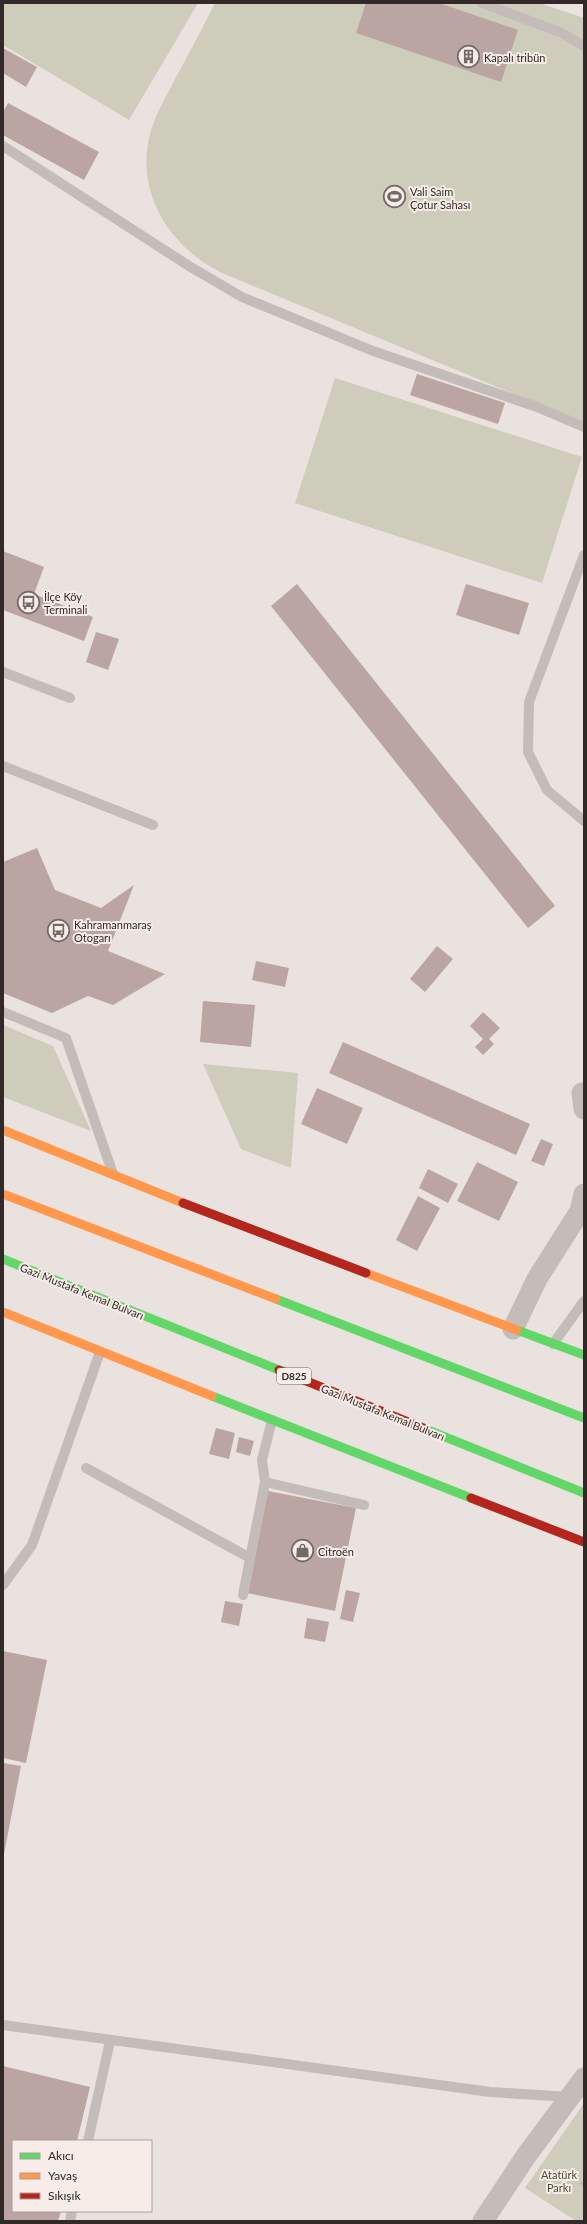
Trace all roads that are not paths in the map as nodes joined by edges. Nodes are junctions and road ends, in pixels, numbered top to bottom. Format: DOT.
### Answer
graph roads {
  1 [pos="482,3"];
  2 [pos="584,46"];
  3 [pos="3,146"];
  4 [pos="584,427"];
  5 [pos="584,554"];
  6 [pos="3,672"];
  7 [pos="70,698"];
  8 [pos="3,766"];
  9 [pos="584,821"];
  10 [pos="153,825"];
  11 [pos="3,1012"];
  12 [pos="3,1130"];
  13 [pos="113,1174"];
  14 [pos="3,1194"];
  15 [pos="584,1194"];
  16 [pos="3,1259"];
  17 [pos="584,1301"];
  18 [pos="3,1312"];
  19 [pos="513,1329"];
  20 [pos="553,1344"];
  21 [pos="100,1352"];
  22 [pos="584,1355"];
  23 [pos="584,1418"];
  24 [pos="272,1420"];
  25 [pos="86,1468"];
  26 [pos="265,1482"];
  27 [pos="584,1493"];
  28 [pos="364,1505"];
  29 [pos="584,1542"];
  30 [pos="250,1558"];
  31 [pos="3,1585"];
  32 [pos="243,1595"];
  33 [pos="3,2025"];
  34 [pos="110,2041"];
  35 [pos="584,2078"];
  36 [pos="570,2097"];
  37 [pos="88,2140"];
  38 [pos="483,2221"];
  1 -- 2 [label="lane"];
  3 -- 4 [label="lane"];
  5 -- 9 [label="lane"];
  6 -- 7 [label="lane"];
  8 -- 10 [label="lane"];
  11 -- 13 [label="lane"];
  12 -- 13 [label="main road"];
  13 -- 19 [label="main road"];
  14 -- 23 [label="main road"];
  15 -- 19 [label="street"];
  16 -- 27 [label="main road, Gazi Mustafa Kemal Bulvarı / D825"];
  17 -- 20 [label="lane"];
  18 -- 21 [label="main road"];
  19 -- 20 [label="main road"];
  20 -- 22 [label="main road"];
  21 -- 24 [label="main road"];
  21 -- 31 [label="lane"];
  24 -- 26 [label="lane"];
  24 -- 29 [label="main road"];
  25 -- 30 [label="lane"];
  26 -- 28 [label="lane"];
  26 -- 30 [label="lane"];
  30 -- 32 [label="lane"];
  33 -- 34 [label="lane"];
  34 -- 36 [label="lane"];
  34 -- 37 [label="lane"];
  35 -- 36 [label="street"];
  36 -- 38 [label="street"];
}
